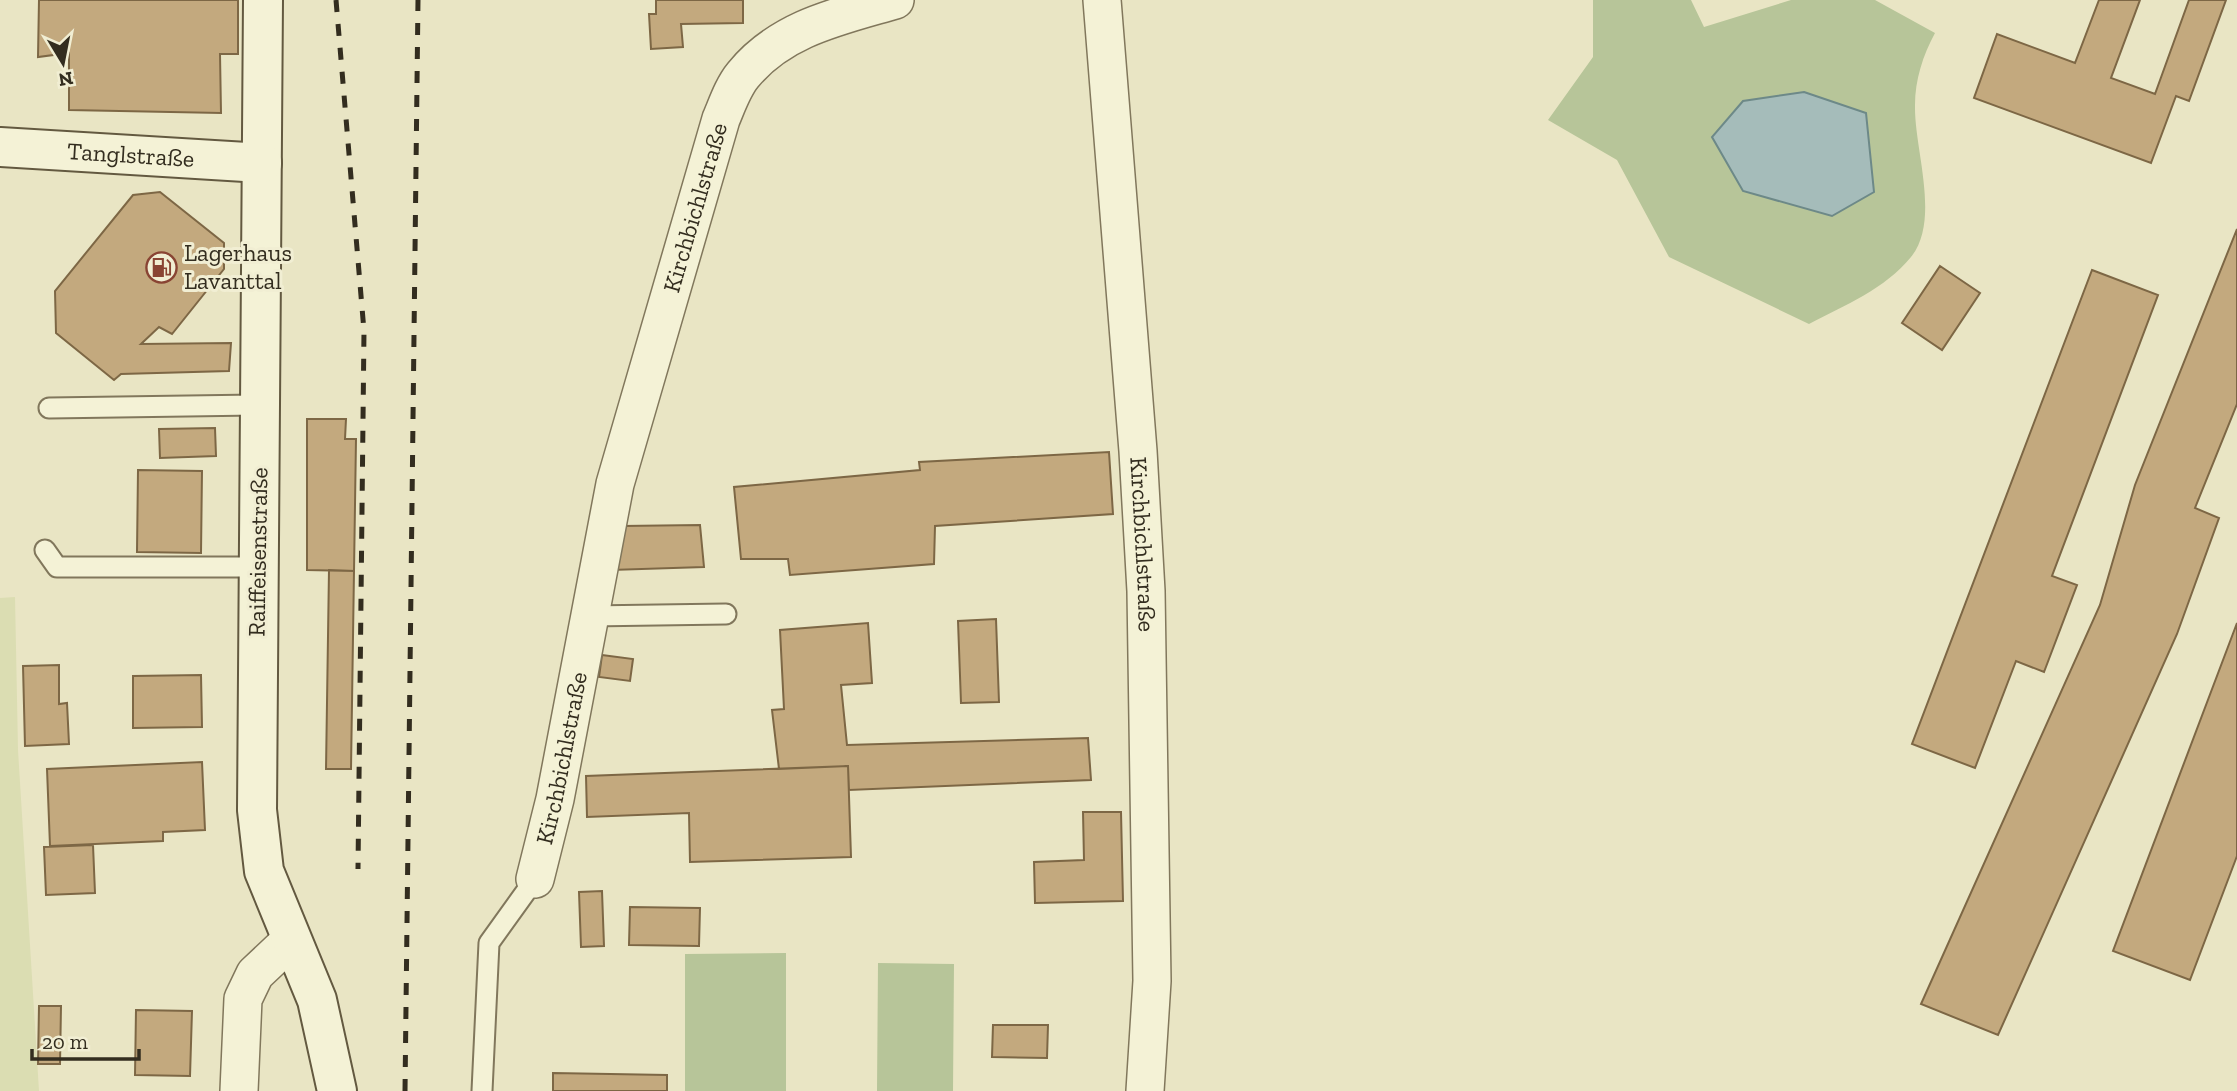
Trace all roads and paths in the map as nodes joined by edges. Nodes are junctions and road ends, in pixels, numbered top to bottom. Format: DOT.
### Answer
graph roads {
  1 [pos="263,0"];
  2 [pos="895,0"];
  3 [pos="1102,0"];
  4 [pos="0,147"];
  5 [pos="262,163"];
  6 [pos="260,405"];
  7 [pos="49,408"];
  8 [pos="45,550"];
  9 [pos="257,567"];
  10 [pos="726,614"];
  11 [pos="589,616"];
  12 [pos="536,879"];
  13 [pos="290,940"];
  14 [pos="239,1091"];
  15 [pos="337,1091"];
  16 [pos="482,1091"];
  17 [pos="1145,1091"];
  1 -- 5 [label="street, Raiffeisenstraße"];
  2 -- 11 [label="street, Kirchbichlstraße"];
  3 -- 17 [label="street, Kirchbichlstraße"];
  4 -- 5 [label="street, Tanglstraße"];
  5 -- 6 [label="street, Raiffeisenstraße"];
  6 -- 7 [label="lane"];
  6 -- 9 [label="street, Raiffeisenstraße"];
  8 -- 9 [label="lane"];
  9 -- 13 [label="street, Raiffeisenstraße"];
  10 -- 11 [label="lane"];
  11 -- 12 [label="street, Kirchbichlstraße"];
  12 -- 16 [label="lane"];
  13 -- 14 [label="street"];
  13 -- 15 [label="street, Raiffeisenstraße"];
}
